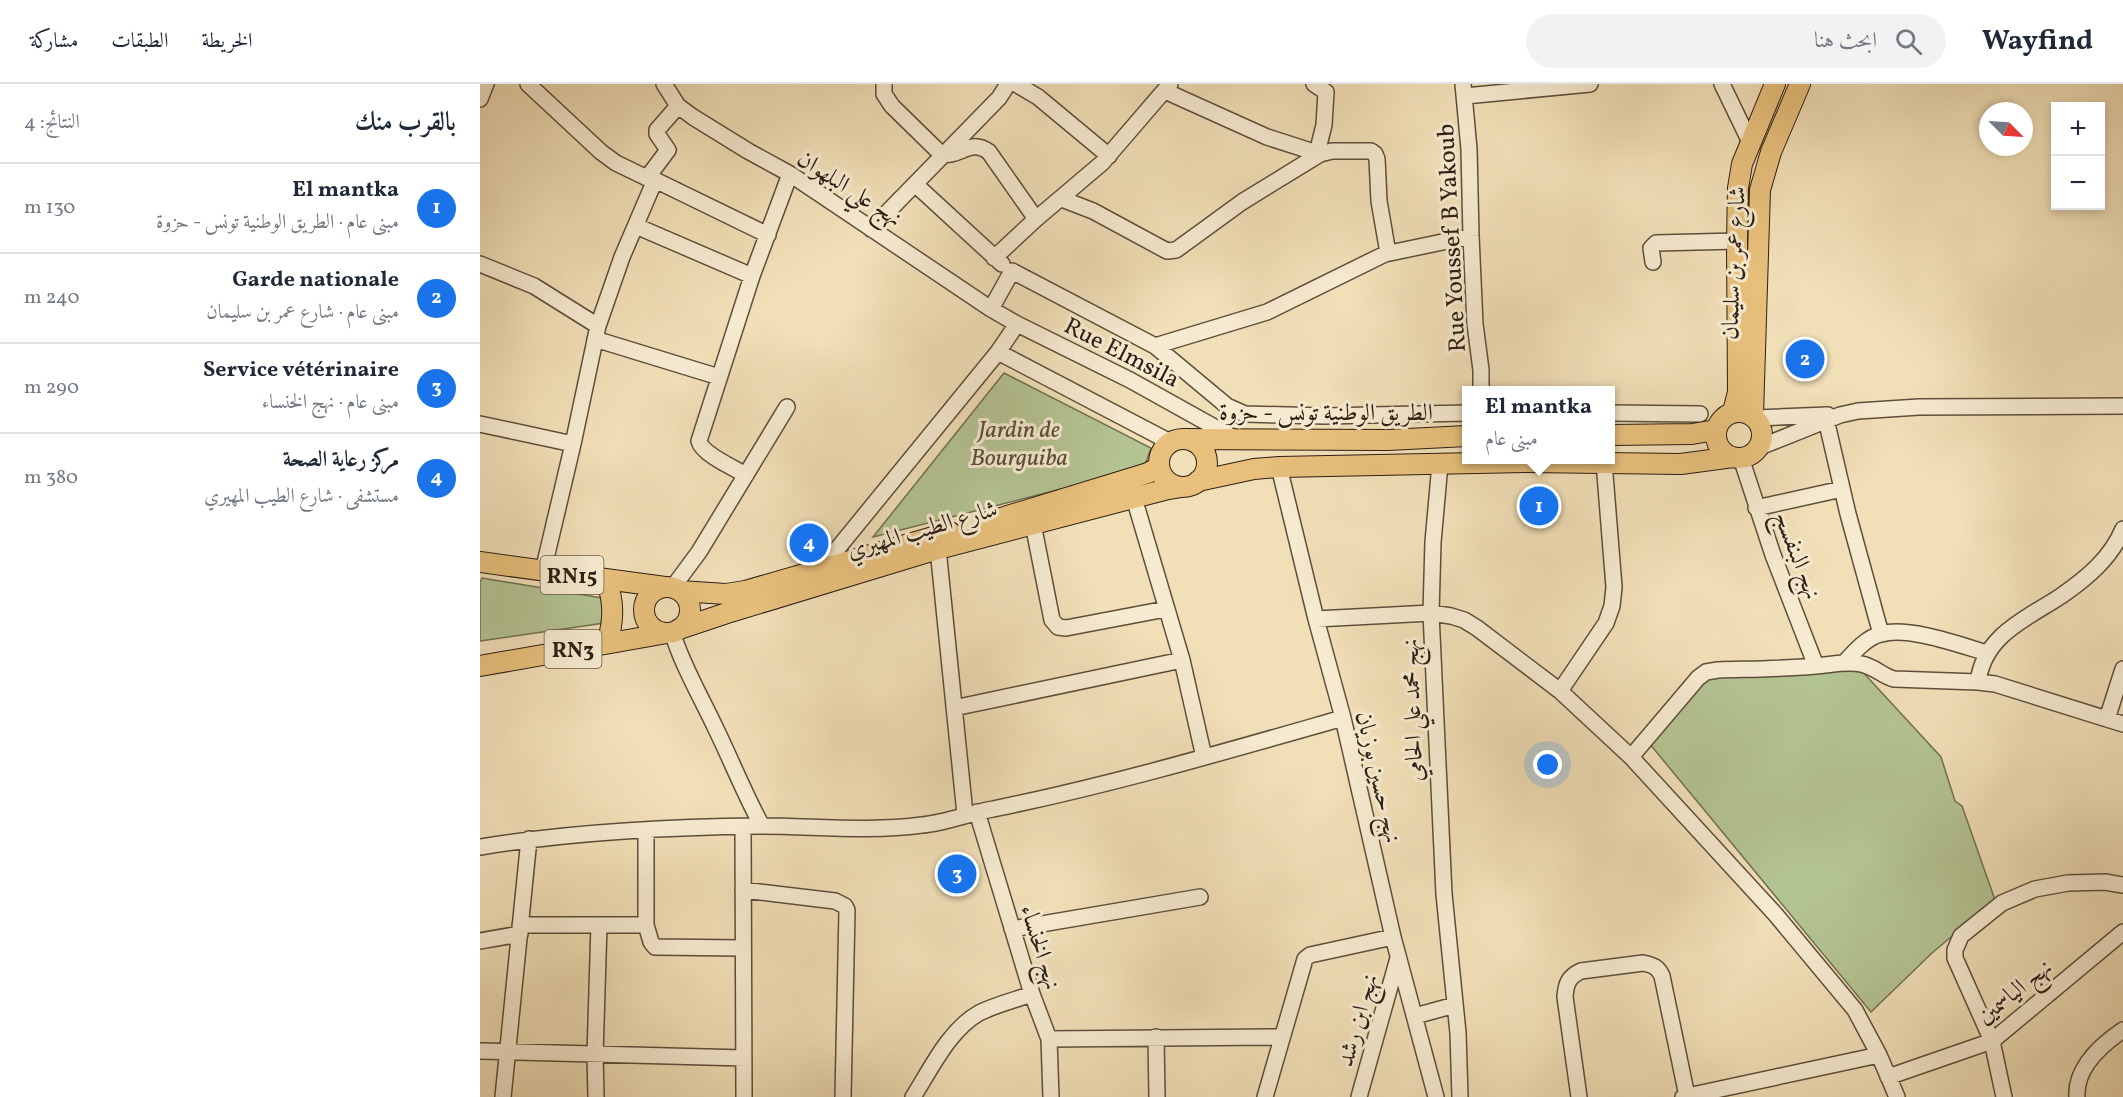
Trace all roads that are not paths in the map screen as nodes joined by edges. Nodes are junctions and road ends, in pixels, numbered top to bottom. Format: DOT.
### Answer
graph roads {
  1 [pos="486,84"];
  2 [pos="528,84"];
  3 [pos="884,84"];
  4 [pos="1008,84"];
  5 [pos="1016,84"];
  6 [pos="1314,84"];
  7 [pos="1590,84"];
  8 [pos="1722,84"];
  9 [pos="1775,84"];
  10 [pos="1800,84"];
  11 [pos="1167,87"];
  12 [pos="1464,90"];
  13 [pos="673,92"];
  14 [pos="480,99"];
  15 [pos="1750,142"];
  16 [pos="1319,153"];
  17 [pos="944,155"];
  18 [pos="1109,156"];
  19 [pos="790,174"];
  20 [pos="651,179"];
  21 [pos="916,185"];
  22 [pos="1062,199"];
  23 [pos="1036,219"];
  24 [pos="636,226"];
  25 [pos="871,229"];
  26 [pos="768,235"];
  27 [pos="1470,236"];
  28 [pos="1737,241"];
  29 [pos="1388,253"];
  30 [pos="994,258"];
  31 [pos="1653,262"];
  32 [pos="480,264"];
  33 [pos="1011,271"];
  34 [pos="752,276"];
  35 [pos="991,309"];
  36 [pos="1017,324"];
  37 [pos="597,332"];
  38 [pos="1155,346"];
  39 [pos="998,352"];
  40 [pos="719,377"];
  41 [pos="1481,386"];
  42 [pos="2123,406"];
  43 [pos="787,407"];
  44 [pos="1733,412"];
  45 [pos="1462,413"];
  46 [pos="1615,413"];
  47 [pos="1700,414"];
  48 [pos="1755,417"];
  49 [pos="1825,418"];
  50 [pos="480,424"];
  51 [pos="1716,430"];
  52 [pos="1615,435"];
  53 [pos="1462,436"];
  54 [pos="1236,439"];
  55 [pos="1177,441"];
  56 [pos="573,444"];
  57 [pos="1760,447"];
  58 [pos="1737,458"];
  59 [pos="1615,462"];
  60 [pos="1440,464"];
  61 [pos="1462,464"];
  62 [pos="1604,464"];
  63 [pos="1159,467"];
  64 [pos="1279,467"];
  65 [pos="746,475"];
  66 [pos="1190,484"];
  67 [pos="1842,489"];
  68 [pos="1134,498"];
  69 [pos="1756,508"];
  70 [pos="1033,524"];
  71 [pos="2123,529"];
  72 [pos="938,549"];
  73 [pos="480,562"];
  74 [pos="820,570"];
  75 [pos="543,571"];
  76 [pos="605,579"];
  77 [pos="673,588"];
  78 [pos="1166,609"];
  79 [pos="1431,613"];
  80 [pos="1316,619"];
  81 [pos="673,631"];
  82 [pos="1881,634"];
  83 [pos="607,643"];
  84 [pos="1987,653"];
  85 [pos="1182,660"];
  86 [pos="1845,662"];
  87 [pos="480,666"];
  88 [pos="1816,666"];
  89 [pos="2123,669"];
  90 [pos="1978,682"];
  91 [pos="1560,691"];
  92 [pos="954,708"];
  93 [pos="1343,718"];
  94 [pos="2107,719"];
  95 [pos="2123,724"];
  96 [pos="1204,756"];
  97 [pos="1631,757"];
  98 [pos="971,813"];
  99 [pos="762,826"];
  100 [pos="743,827"];
  101 [pos="646,830"];
  102 [pos="529,839"];
  103 [pos="480,847"];
  104 [pos="2123,885"];
  105 [pos="743,890"];
  106 [pos="1200,897"];
  107 [pos="599,925"];
  108 [pos="646,925"];
  109 [pos="520,929"];
  110 [pos="1012,929"];
  111 [pos="2123,932"];
  112 [pos="1393,937"];
  113 [pos="480,941"];
  114 [pos="742,948"];
  115 [pos="1399,956"];
  116 [pos="1032,994"];
  117 [pos="1455,1005"];
  118 [pos="1415,1016"];
  119 [pos="2123,1030"];
  120 [pos="1156,1037"];
  121 [pos="1282,1037"];
  122 [pos="1049,1039"];
  123 [pos="1992,1041"];
  124 [pos="480,1051"];
  125 [pos="508,1052"];
  126 [pos="595,1054"];
  127 [pos="1879,1055"];
  128 [pos="744,1058"];
  129 [pos="1430,1076"];
  130 [pos="1888,1077"];
  131 [pos="1717,1093"];
  132 [pos="1685,1096"];
  133 [pos="503,1097"];
  134 [pos="596,1097"];
  135 [pos="744,1097"];
  136 [pos="843,1097"];
  137 [pos="913,1097"];
  138 [pos="1051,1097"];
  139 [pos="1157,1097"];
  140 [pos="1265,1097"];
  141 [pos="1359,1097"];
  142 [pos="1426,1097"];
  143 [pos="1436,1097"];
  144 [pos="1460,1097"];
  145 [pos="1579,1097"];
  146 [pos="1897,1097"];
  147 [pos="2004,1097"];
  148 [pos="2077,1097"];
  1 -- 14 [label="street"];
  2 -- 20 [label="street"];
  3 -- 17 [label="street"];
  4 -- 17 [label="street"];
  5 -- 18 [label="street"];
  6 -- 16 [label="street"];
  7 -- 12 [label="street"];
  8 -- 15 [label="street"];
  9 -- 15 [label="main road, شارع عمر بن سليمان"];
  10 -- 48 [label="main road, شارع عمر بن سليمان"];
  11 -- 16 [label="street"];
  11 -- 18 [label="street"];
  12 -- 27 [label="street, Rue Youssef B Yakoub"];
  13 -- 19 [label="street, نهج علي البلهوان"];
  13 -- 20 [label="street"];
  15 -- 28 [label="main road, شارع عمر بن سليمان"];
  16 -- 22 [label="street"];
  16 -- 29 [label="street"];
  17 -- 21 [label="street"];
  17 -- 23 [label="street"];
  18 -- 22 [label="street"];
  19 -- 25 [label="street, نهج علي البلهوان"];
  19 -- 26 [label="street"];
  20 -- 24 [label="street"];
  20 -- 26 [label="street"];
  21 -- 25 [label="street"];
  21 -- 30 [label="street"];
  22 -- 23 [label="street"];
  23 -- 30 [label="street"];
  24 -- 34 [label="street"];
  24 -- 37 [label="street"];
  25 -- 35 [label="street, نهج علي البلهوان"];
  26 -- 34 [label="street"];
  27 -- 29 [label="street"];
  27 -- 41 [label="street, Rue Youssef B Yakoub"];
  28 -- 31 [label="street"];
  28 -- 44 [label="main road, شارع عمر بن سليمان"];
  29 -- 38 [label="street"];
  30 -- 33 [label="street"];
  32 -- 37 [label="street"];
  33 -- 35 [label="street"];
  33 -- 38 [label="street"];
  34 -- 40 [label="street"];
  35 -- 36 [label="street, نهج علي البلهوان"];
  36 -- 39 [label="street"];
  36 -- 54 [label="street, Rue Elmsila"];
  37 -- 40 [label="street"];
  37 -- 56 [label="street"];
  38 -- 45 [label="street"];
  39 -- 55 [label="street"];
  39 -- 74 [label="street"];
  40 -- 65 [label="street"];
  42 -- 49 [label="street"];
  43 -- 65 [label="street"];
  44 -- 48 [label="main road"];
  44 -- 51 [label="main road"];
  46 -- 47 [label="street"];
  48 -- 49 [label="street"];
  48 -- 57 [label="main road"];
  49 -- 57 [label="street"];
  49 -- 67 [label="street"];
  50 -- 56 [label="street"];
  51 -- 52 [label="main road"];
  51 -- 58 [label="main road"];
  53 -- 54 [label="main road, الطريق الوطنية تونس - حزوة"];
  54 -- 55 [label="main road, الطريق الوطنية تونس - حزوة"];
  55 -- 63 [label="main road"];
  55 -- 66 [label="main road"];
  56 -- 75 [label="street"];
  57 -- 58 [label="main road"];
  58 -- 59 [label="main road"];
  58 -- 69 [label="street, نهج البنفسج"];
  60 -- 61 [label="main road"];
  60 -- 64 [label="main road"];
  60 -- 79 [label="street, نهج محمد علي الحامي"];
  62 -- 91 [label="street"];
  63 -- 66 [label="main road"];
  63 -- 74 [label="main road, شارع الطيب المهيري"];
  64 -- 66 [label="main road"];
  64 -- 80 [label="street, نهج حسين بوزيان"];
  65 -- 77 [label="street"];
  66 -- 68 [label="main road, شارع الطيب المهيري"];
  67 -- 69 [label="street"];
  67 -- 82 [label="street"];
  68 -- 70 [label="main road, شارع الطيب المهيري"];
  68 -- 78 [label="street"];
  69 -- 88 [label="street, نهج البنفسج"];
  70 -- 72 [label="main road, شارع الطيب المهيري"];
  70 -- 78 [label="street"];
  71 -- 84 [label="street"];
  72 -- 81 [label="main road, شارع الطيب المهيري"];
  72 -- 92 [label="street, نهج الخنساء"];
  73 -- 75 [label="main road, RN15"];
  74 -- 77 [label="main road, شارع الطيب المهيري"];
  75 -- 76 [label="main road, RN15"];
  76 -- 77 [label="main road, RN15"];
  76 -- 83 [label="main road"];
  77 -- 81 [label="main road"];
  77 -- 81 [label="main road"];
  78 -- 85 [label="street"];
  79 -- 80 [label="street"];
  79 -- 91 [label="street"];
  79 -- 117 [label="street, نهج محمد علي الحامي"];
  80 -- 93 [label="street, نهج حسين بوزيان"];
  81 -- 83 [label="main road, RN3"];
  81 -- 99 [label="street"];
  82 -- 84 [label="street"];
  82 -- 86 [label="street"];
  83 -- 87 [label="main road, RN3"];
  84 -- 90 [label="street"];
  85 -- 92 [label="street"];
  85 -- 96 [label="street"];
  86 -- 88 [label="street"];
  86 -- 90 [label="street"];
  88 -- 97 [label="street"];
  89 -- 94 [label="street"];
  90 -- 94 [label="street"];
  91 -- 97 [label="street"];
  92 -- 98 [label="street, نهج الخنساء"];
  93 -- 96 [label="street"];
  93 -- 112 [label="street, نهج حسين بوزيان"];
  94 -- 95 [label="street"];
  96 -- 98 [label="street"];
  97 -- 127 [label="street"];
  98 -- 99 [label="street"];
  98 -- 110 [label="street, نهج الخنساء"];
  99 -- 100 [label="street"];
  100 -- 101 [label="street"];
  100 -- 105 [label="street"];
  101 -- 102 [label="street"];
  101 -- 108 [label="street"];
  102 -- 103 [label="street"];
  102 -- 109 [label="street"];
  104 -- 123 [label="street"];
  105 -- 114 [label="street"];
  105 -- 136 [label="street"];
  106 -- 110 [label="street"];
  107 -- 108 [label="street"];
  107 -- 109 [label="street"];
  107 -- 126 [label="street"];
  108 -- 114 [label="street"];
  109 -- 113 [label="street"];
  109 -- 125 [label="street"];
  110 -- 116 [label="street, نهج الخنساء"];
  111 -- 123 [label="street, نهج الياسمين"];
  112 -- 115 [label="street, نهج حسين بوزيان"];
  112 -- 121 [label="street"];
  114 -- 128 [label="street"];
  115 -- 118 [label="street, نهج حسين بوزيان"];
  115 -- 141 [label="street, نهج ابن رشد"];
  116 -- 122 [label="street, نهج الخنساء"];
  116 -- 137 [label="street"];
  117 -- 118 [label="street"];
  117 -- 144 [label="street, نهج محمد علي الحامي"];
  118 -- 129 [label="street, نهج حسين بوزيان"];
  119 -- 148 [label="street"];
  120 -- 121 [label="street"];
  120 -- 122 [label="street"];
  120 -- 139 [label="street"];
  121 -- 140 [label="street"];
  122 -- 138 [label="street, نهج الخنساء"];
  123 -- 130 [label="street, نهج الياسمين"];
  123 -- 147 [label="street"];
  124 -- 125 [label="street"];
  125 -- 126 [label="street"];
  125 -- 133 [label="street"];
  126 -- 128 [label="street"];
  126 -- 134 [label="street"];
  127 -- 130 [label="street"];
  127 -- 131 [label="street"];
  128 -- 135 [label="street"];
  129 -- 142 [label="street"];
  129 -- 143 [label="street, نهج حسين بوزيان"];
  130 -- 146 [label="street"];
  131 -- 132 [label="street"];
  132 -- 145 [label="street"];
}
